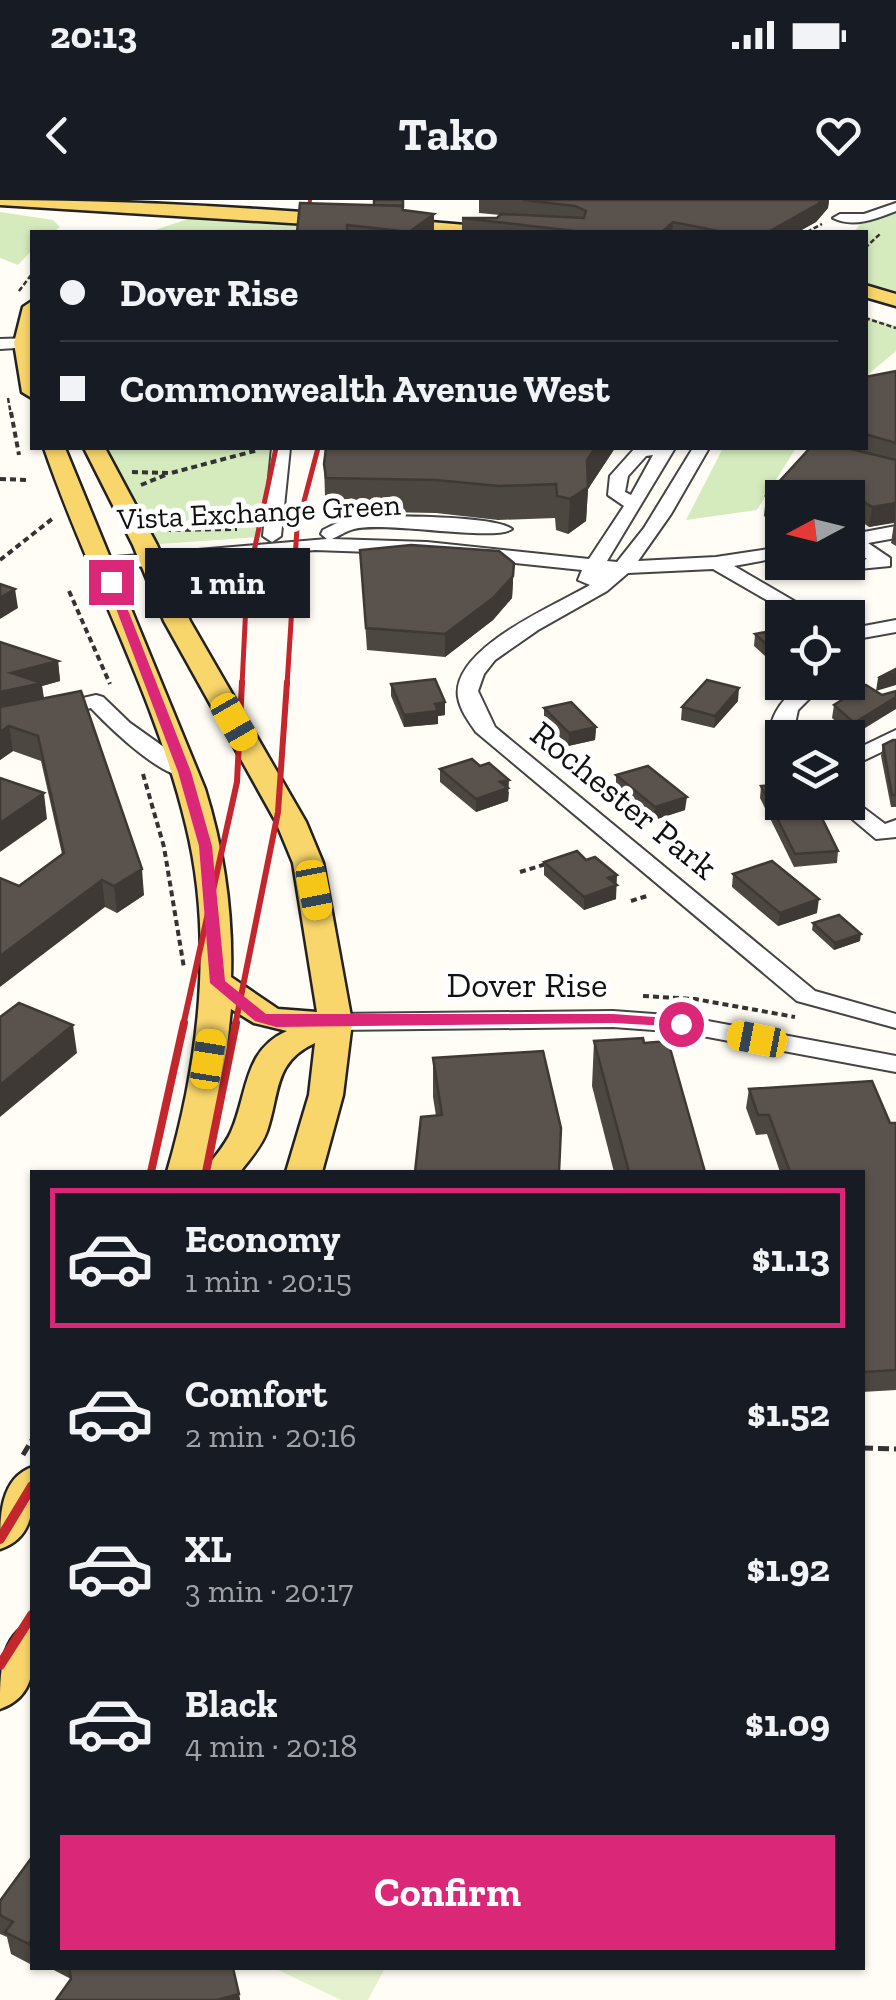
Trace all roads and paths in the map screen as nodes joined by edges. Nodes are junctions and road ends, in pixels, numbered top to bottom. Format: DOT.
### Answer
graph roads {
  1 [pos="0,200"];
  2 [pos="103,200"];
  3 [pos="224,200"];
  4 [pos="867,200"];
  5 [pos="145,202"];
  6 [pos="49,203"];
  7 [pos="176,204"];
  8 [pos="846,204"];
  9 [pos="896,207"];
  10 [pos="250,210"];
  11 [pos="866,218"];
  12 [pos="498,228"];
  13 [pos="428,229"];
  14 [pos="856,230"];
  15 [pos="30,276"];
  16 [pos="24,283"];
  17 [pos="868,293"];
  18 [pos="868,310"];
  19 [pos="894,315"];
  20 [pos="868,318"];
  21 [pos="28,347"];
  22 [pos="0,348"];
  23 [pos="7,390"];
  24 [pos="55,450"];
  25 [pos="95,450"];
  26 [pos="253,450"];
  27 [pos="281,450"];
  28 [pos="649,450"];
  29 [pos="665,450"];
  30 [pos="700,450"];
  31 [pos="19,455"];
  32 [pos="171,473"];
  33 [pos="0,479"];
  34 [pos="27,480"];
  35 [pos="635,504"];
  36 [pos="52,519"];
  37 [pos="237,529"];
  38 [pos="896,532"];
  39 [pos="272,536"];
  40 [pos="865,537"];
  41 [pos="151,545"];
  42 [pos="765,555"];
  43 [pos="101,556"];
  44 [pos="0,560"];
  45 [pos="598,560"];
  46 [pos="627,562"];
  47 [pos="716,563"];
  48 [pos="69,591"];
  49 [pos="589,592"];
  50 [pos="781,600"];
  51 [pos="896,626"];
  52 [pos="865,634"];
  53 [pos="0,724"];
  54 [pos="133,736"];
  55 [pos="896,736"];
  56 [pos="865,753"];
  57 [pos="184,772"];
  58 [pos="865,819"];
  59 [pos="896,827"];
  60 [pos="558,860"];
  61 [pos="520,872"];
  62 [pos="202,984"];
  63 [pos="893,1021"];
  64 [pos="335,1022"];
  65 [pos="896,1064"];
  66 [pos="185,1170"];
  67 [pos="223,1170"];
  68 [pos="305,1170"];
  69 [pos="865,1448"];
  70 [pos="896,1450"];
  71 [pos="30,1487"];
  72 [pos="0,1532"];
  73 [pos="30,1644"];
  74 [pos="0,1688"];
  1 -- 6 [label="main road"];
  2 -- 5 [label="main road"];
  3 -- 10 [label="main road"];
  4 -- 11 [label="street"];
  5 -- 6 [label="main road"];
  5 -- 6 [label="main road"];
  5 -- 7 [label="main road"];
  7 -- 10 [label="main road"];
  7 -- 10 [label="main road"];
  8 -- 11 [label="street"];
  9 -- 11 [label="street"];
  10 -- 12 [label="main road"];
  10 -- 13 [label="main road"];
  11 -- 14 [label="street"];
  12 -- 13 [label="main road"];
  15 -- 16 [label="path"];
  17 -- 19 [label="main road"];
  18 -- 19 [label="main road"];
  19 -- 20 [label="path"];
  21 -- 22 [label="street"];
  23 -- 31 [label="path"];
  24 -- 43 [label="main road"];
  25 -- 41 [label="main road"];
  26 -- 32 [label="path"];
  27 -- 39 [label="street"];
  28 -- 35 [label="street"];
  29 -- 35 [label="street"];
  30 -- 46 [label="street"];
  32 -- 32 [label="path"];
  33 -- 34 [label="path"];
  35 -- 45 [label="street"];
  36 -- 44 [label="path"];
  37 -- 41 [label="path"];
  38 -- 40 [label="street"];
  39 -- 41 [label="street, Vista Exchange Green"];
  39 -- 45 [label="street, Vista Exchange Green"];
  41 -- 43 [label="street, Vista Exchange Green"];
  41 -- 45 [label="street, Vista Exchange Green"];
  41 -- 64 [label="main road"];
  42 -- 47 [label="street"];
  43 -- 57 [label="main road"];
  45 -- 46 [label="street, Vista Exchange Green"];
  45 -- 49 [label="street"];
  46 -- 47 [label="street"];
  46 -- 49 [label="street, Rochester Park"];
  47 -- 50 [label="street"];
  48 -- 54 [label="path"];
  49 -- 63 [label="street, Rochester Park"];
  51 -- 52 [label="street"];
  53 -- 54 [label="street"];
  54 -- 57 [label="street"];
  54 -- 62 [label="path"];
  55 -- 56 [label="street"];
  57 -- 62 [label="main road"];
  58 -- 59 [label="street"];
  60 -- 61 [label="path"];
  62 -- 64 [label="main road"];
  62 -- 66 [label="main road"];
  64 -- 65 [label="street, Dover Rise"];
  64 -- 67 [label="main road"];
  64 -- 68 [label="main road"];
  69 -- 70 [label="path"];
  71 -- 72 [label="main road"];
  73 -- 74 [label="main road"];
}
